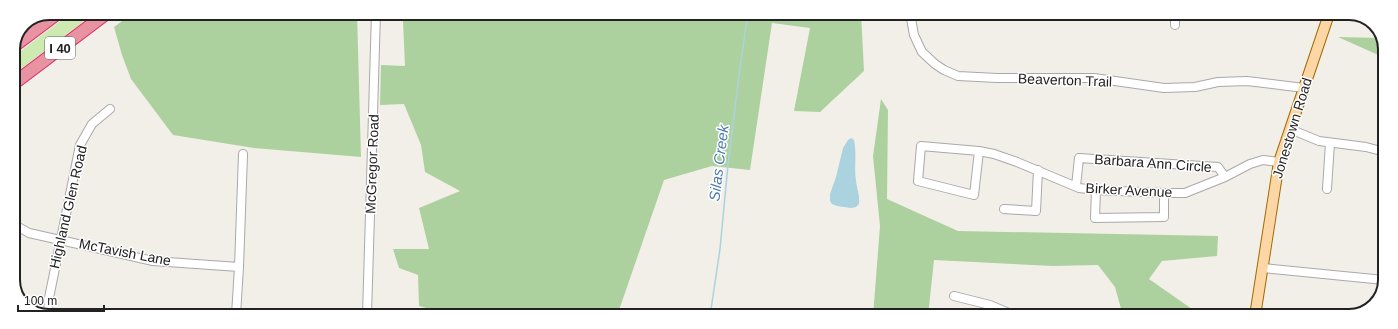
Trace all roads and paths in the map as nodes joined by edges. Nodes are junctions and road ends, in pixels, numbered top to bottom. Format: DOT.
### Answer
graph roads {
  1 [pos="49,20"];
  2 [pos="98,20"];
  3 [pos="376,20"];
  4 [pos="911,20"];
  5 [pos="1175,20"];
  6 [pos="1327,20"];
  7 [pos="1175,25"];
  8 [pos="22,40"];
  9 [pos="20,79"];
  10 [pos="1304,88"];
  11 [pos="110,109"];
  12 [pos="1290,129"];
  13 [pos="1330,143"];
  14 [pos="1378,150"];
  15 [pos="979,151"];
  16 [pos="243,154"];
  17 [pos="1279,162"];
  18 [pos="1038,170"];
  19 [pos="1225,177"];
  20 [pos="1076,186"];
  21 [pos="1327,189"];
  22 [pos="1096,190"];
  23 [pos="1164,193"];
  24 [pos="1004,209"];
  25 [pos="20,228"];
  26 [pos="60,239"];
  27 [pos="239,267"];
  28 [pos="1263,268"];
  29 [pos="1378,279"];
  30 [pos="954,296"];
  31 [pos="47,309"];
  32 [pos="236,309"];
  33 [pos="367,309"];
  34 [pos="999,309"];
  35 [pos="1256,309"];
  1 -- 8 [label="highway, I 40"];
  2 -- 9 [label="highway, I 40"];
  3 -- 33 [label="street, McGregor Road"];
  4 -- 10 [label="street, Beaverton Trail"];
  5 -- 7 [label="street"];
  6 -- 10 [label="main road, Jonestown Road"];
  10 -- 12 [label="main road, Jonestown Road"];
  11 -- 26 [label="street, Highland Glen Road"];
  12 -- 13 [label="street"];
  12 -- 17 [label="main road, Jonestown Road"];
  13 -- 14 [label="street"];
  13 -- 21 [label="street"];
  15 -- 15 [label="street, Birker Avenue"];
  15 -- 18 [label="street, Birker Avenue"];
  16 -- 27 [label="street"];
  17 -- 19 [label="street, Birker Avenue"];
  17 -- 28 [label="main road, Jonestown Road"];
  18 -- 20 [label="street, Birker Avenue"];
  18 -- 24 [label="street"];
  19 -- 20 [label="street, Barbara Ann Circle"];
  19 -- 23 [label="street, Birker Avenue"];
  20 -- 22 [label="street, Birker Avenue"];
  22 -- 23 [label="street, Birker Avenue"];
  22 -- 23 [label="street"];
  25 -- 26 [label="street, McTavish Lane"];
  26 -- 27 [label="street, McTavish Lane"];
  26 -- 31 [label="street, Highland Glen Road"];
  27 -- 32 [label="street"];
  28 -- 29 [label="street"];
  28 -- 35 [label="main road, Jonestown Road"];
  30 -- 34 [label="street"];
}
